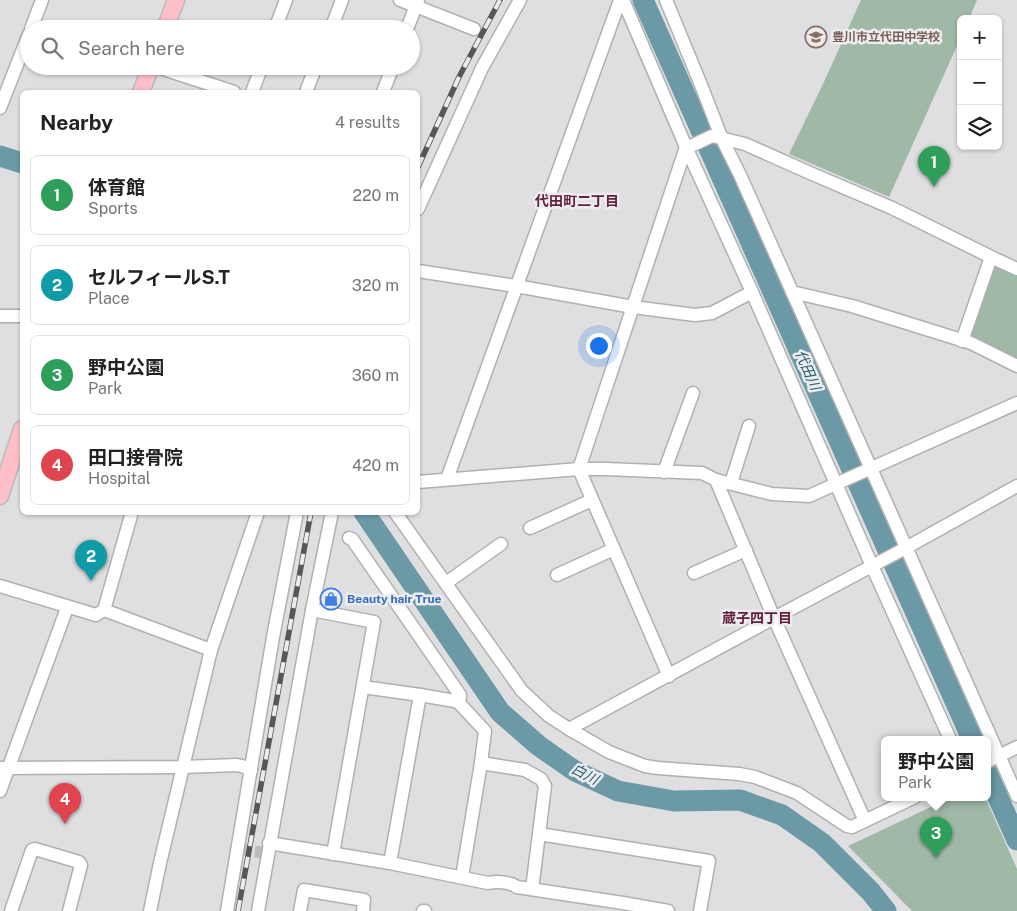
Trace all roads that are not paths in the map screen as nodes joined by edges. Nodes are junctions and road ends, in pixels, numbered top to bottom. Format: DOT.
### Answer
graph roads {
  1 [pos="42,0"];
  2 [pos="176,0"];
  3 [pos="286,0"];
  4 [pos="342,0"];
  5 [pos="400,0"];
  6 [pos="520,0"];
  7 [pos="621,0"];
  8 [pos="669,2"];
  9 [pos="417,3"];
  10 [pos="34,20"];
  11 [pos="168,20"];
  12 [pos="279,20"];
  13 [pos="334,20"];
  14 [pos="410,20"];
  15 [pos="474,29"];
  16 [pos="20,57"];
  17 [pos="148,75"];
  18 [pos="180,75"];
  19 [pos="259,75"];
  20 [pos="313,75"];
  21 [pos="390,75"];
  22 [pos="142,90"];
  23 [pos="228,90"];
  24 [pos="253,90"];
  25 [pos="307,90"];
  26 [pos="384,90"];
  27 [pos="0,108"];
  28 [pos="717,137"];
  29 [pos="690,146"];
  30 [pos="420,205"];
  31 [pos="991,257"];
  32 [pos="1017,269"];
  33 [pos="420,271"];
  34 [pos="516,286"];
  35 [pos="752,292"];
  36 [pos="792,292"];
  37 [pos="633,307"];
  38 [pos="0,316"];
  39 [pos="20,316"];
  40 [pos="962,341"];
  41 [pos="1017,366"];
  42 [pos="692,393"];
  43 [pos="1017,403"];
  44 [pos="749,426"];
  45 [pos="20,435"];
  46 [pos="579,469"];
  47 [pos="867,470"];
  48 [pos="664,472"];
  49 [pos="447,479"];
  50 [pos="716,480"];
  51 [pos="420,482"];
  52 [pos="731,483"];
  53 [pos="839,483"];
  54 [pos="1016,488"];
  55 [pos="0,496"];
  56 [pos="592,500"];
  57 [pos="131,515"];
  58 [pos="257,515"];
  59 [pos="296,515"];
  60 [pos="331,515"];
  61 [pos="397,515"];
  62 [pos="530,528"];
  63 [pos="349,538"];
  64 [pos="501,544"];
  65 [pos="614,549"];
  66 [pos="904,549"];
  67 [pos="746,550"];
  68 [pos="876,564"];
  69 [pos="694,573"];
  70 [pos="557,575"];
  71 [pos="446,583"];
  72 [pos="0,586"];
  73 [pos="67,608"];
  74 [pos="104,610"];
  75 [pos="312,610"];
  76 [pos="774,618"];
  77 [pos="211,650"];
  78 [pos="668,676"];
  79 [pos="363,686"];
  80 [pos="420,695"];
  81 [pos="459,703"];
  82 [pos="569,729"];
  83 [pos="949,736"];
  84 [pos="983,736"];
  85 [pos="1017,747"];
  86 [pos="993,759"];
  87 [pos="481,763"];
  88 [pos="182,767"];
  89 [pos="4,768"];
  90 [pos="251,770"];
  91 [pos="0,792"];
  92 [pos="1017,796"];
  93 [pos="907,801"];
  94 [pos="865,821"];
  95 [pos="539,834"];
  96 [pos="269,843"];
  97 [pos="333,854"];
  98 [pos="390,863"];
  99 [pos="462,877"];
  100 [pos="532,889"];
  101 [pos="12,911"];
  102 [pos="69,911"];
  103 [pos="150,911"];
  104 [pos="227,911"];
  105 [pos="258,911"];
  106 [pos="300,911"];
  107 [pos="362,911"];
  108 [pos="668,911"];
  109 [pos="700,911"];
  1 -- 10 [label="street"];
  2 -- 11 [label="main road"];
  3 -- 12 [label="street"];
  4 -- 13 [label="street"];
  5 -- 9 [label="street"];
  6 -- 30 [label="street"];
  7 -- 29 [label="street"];
  7 -- 34 [label="street"];
  8 -- 28 [label="street"];
  9 -- 14 [label="street"];
  9 -- 15 [label="street"];
  16 -- 27 [label="street"];
  17 -- 22 [label="main road"];
  18 -- 23 [label="street"];
  19 -- 24 [label="street"];
  20 -- 25 [label="street"];
  21 -- 26 [label="street"];
  28 -- 29 [label="street"];
  28 -- 31 [label="street"];
  28 -- 36 [label="street"];
  29 -- 35 [label="street"];
  29 -- 37 [label="street"];
  31 -- 32 [label="street"];
  31 -- 40 [label="street"];
  33 -- 34 [label="street"];
  34 -- 37 [label="street"];
  34 -- 49 [label="street"];
  35 -- 37 [label="street"];
  35 -- 53 [label="street"];
  36 -- 40 [label="street"];
  36 -- 47 [label="street"];
  37 -- 46 [label="street"];
  38 -- 39 [label="street"];
  40 -- 41 [label="street"];
  42 -- 48 [label="street"];
  43 -- 47 [label="street"];
  44 -- 52 [label="street"];
  45 -- 55 [label="main road"];
  46 -- 48 [label="street"];
  46 -- 49 [label="street"];
  46 -- 56 [label="street"];
  47 -- 53 [label="street"];
  47 -- 66 [label="street"];
  48 -- 50 [label="street"];
  49 -- 51 [label="street"];
  50 -- 52 [label="street"];
  50 -- 67 [label="street"];
  52 -- 53 [label="street"];
  53 -- 68 [label="street"];
  54 -- 66 [label="street"];
  56 -- 62 [label="street"];
  56 -- 65 [label="street"];
  57 -- 74 [label="street"];
  58 -- 77 [label="street"];
  59 -- 90 [label="street"];
  60 -- 75 [label="street"];
  61 -- 71 [label="street"];
  63 -- 81 [label="street"];
  64 -- 71 [label="street"];
  65 -- 70 [label="street"];
  65 -- 78 [label="street"];
  66 -- 68 [label="street"];
  66 -- 84 [label="street"];
  67 -- 69 [label="street"];
  67 -- 76 [label="street"];
  68 -- 76 [label="street"];
  68 -- 83 [label="street"];
  71 -- 82 [label="street"];
  72 -- 73 [label="street"];
  73 -- 74 [label="street"];
  73 -- 89 [label="street"];
  74 -- 77 [label="street"];
  75 -- 79 [label="street"];
  75 -- 96 [label="street"];
  76 -- 78 [label="street"];
  76 -- 94 [label="street"];
  77 -- 88 [label="street"];
  78 -- 82 [label="street"];
  79 -- 80 [label="street"];
  79 -- 97 [label="street"];
  80 -- 81 [label="street"];
  80 -- 98 [label="street"];
  81 -- 87 [label="street"];
  82 -- 94 [label="street"];
  85 -- 86 [label="street"];
  86 -- 92 [label="street"];
  87 -- 95 [label="street"];
  87 -- 99 [label="street"];
  88 -- 89 [label="street"];
  88 -- 90 [label="street"];
  88 -- 103 [label="street"];
  89 -- 91 [label="street"];
  90 -- 104 [label="street"];
  93 -- 94 [label="street"];
  95 -- 100 [label="street"];
  95 -- 109 [label="street"];
  96 -- 97 [label="street"];
  96 -- 105 [label="street"];
  97 -- 98 [label="street"];
  98 -- 99 [label="street"];
  99 -- 100 [label="street"];
  100 -- 108 [label="street"];
  101 -- 102 [label="street"];
  106 -- 107 [label="street"];
}
